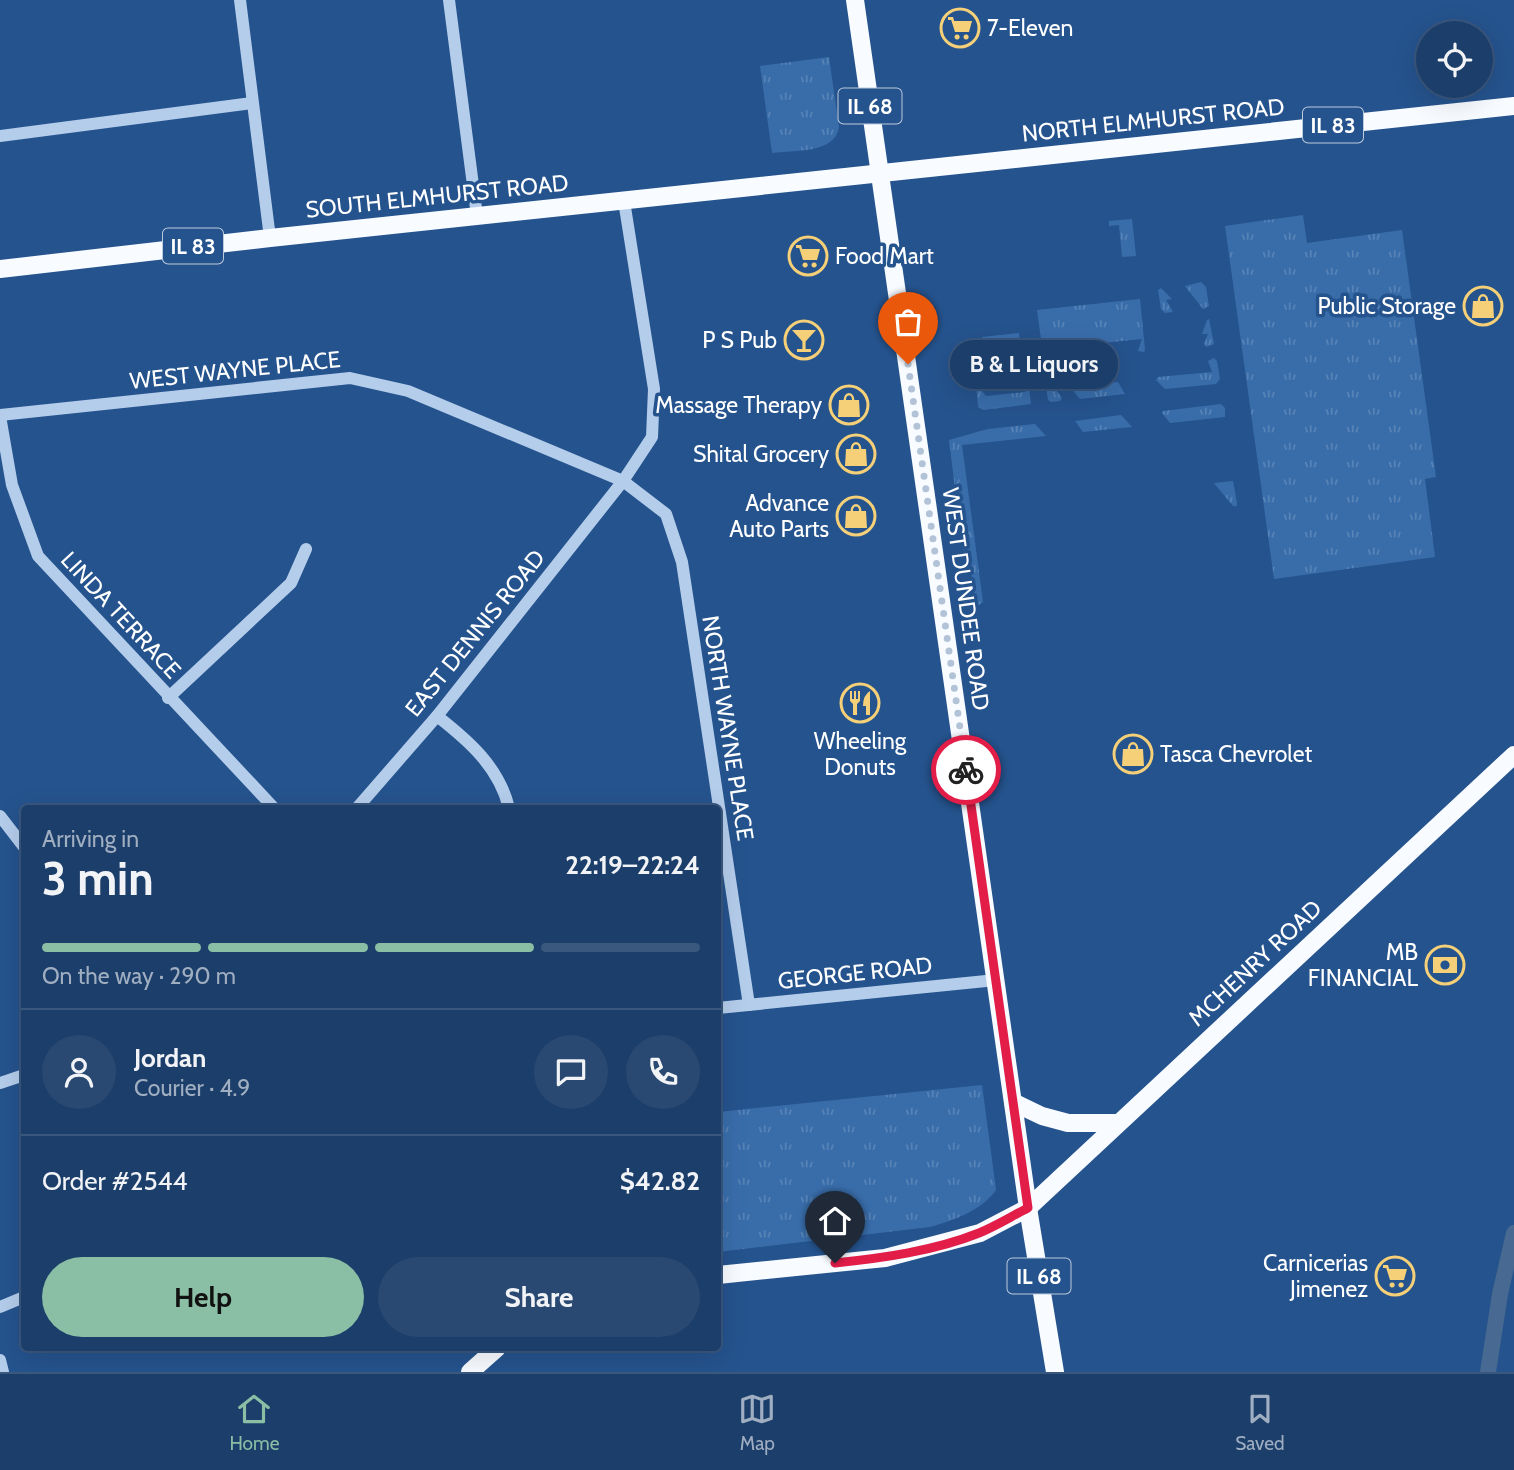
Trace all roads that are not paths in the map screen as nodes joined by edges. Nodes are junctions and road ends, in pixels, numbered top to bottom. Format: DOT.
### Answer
graph roads {
  1 [pos="240,0"];
  2 [pos="449,0"];
  3 [pos="855,0"];
  4 [pos="252,103"];
  5 [pos="1514,106"];
  6 [pos="0,136"];
  7 [pos="880,173"];
  8 [pos="624,201"];
  9 [pos="477,216"];
  10 [pos="270,238"];
  11 [pos="0,269"];
  12 [pos="0,415"];
  13 [pos="623,481"];
  14 [pos="306,548"];
  15 [pos="168,698"];
  16 [pos="437,716"];
  17 [pos="1514,755"];
  18 [pos="271,805"];
  19 [pos="360,805"];
  20 [pos="508,805"];
  21 [pos="719,805"];
  22 [pos="0,816"];
  23 [pos="721,820"];
  24 [pos="21,843"];
  25 [pos="996,980"];
  26 [pos="749,1005"];
  27 [pos="721,1008"];
  28 [pos="21,1075"];
  29 [pos="0,1083"];
  30 [pos="1013,1102"];
  31 [pos="1118,1123"];
  32 [pos="1028,1208"];
  33 [pos="721,1275"];
  34 [pos="21,1298"];
  35 [pos="0,1307"];
  36 [pos="494,1351"];
  37 [pos="0,1360"];
  38 [pos="3,1372"];
  39 [pos="470,1372"];
  40 [pos="1055,1372"];
  1 -- 4 [label="street"];
  2 -- 9 [label="street"];
  3 -- 7 [label="main road, WEST DUNDEE ROAD / IL 68"];
  4 -- 6 [label="street"];
  4 -- 10 [label="street"];
  5 -- 7 [label="main road, NORTH ELMHURST ROAD / IL 83"];
  7 -- 8 [label="main road, SOUTH ELMHURST ROAD / IL 83"];
  7 -- 25 [label="main road, WEST DUNDEE ROAD / IL 68"];
  8 -- 9 [label="main road, SOUTH ELMHURST ROAD / IL 83"];
  8 -- 13 [label="street, EAST DENNIS ROAD"];
  9 -- 10 [label="main road, SOUTH ELMHURST ROAD / IL 83"];
  10 -- 11 [label="main road, SOUTH ELMHURST ROAD / IL 83"];
  12 -- 13 [label="street, WEST WAYNE PLACE"];
  12 -- 15 [label="street, LINDA TERRACE"];
  13 -- 16 [label="street, EAST DENNIS ROAD"];
  13 -- 21 [label="street, NORTH WAYNE PLACE"];
  14 -- 15 [label="street"];
  15 -- 18 [label="street, LINDA TERRACE"];
  16 -- 19 [label="street, EAST DENNIS ROAD"];
  16 -- 20 [label="street"];
  17 -- 31 [label="main road, MCHENRY ROAD"];
  22 -- 24 [label="street"];
  23 -- 26 [label="street, NORTH WAYNE PLACE"];
  25 -- 26 [label="street, GEORGE ROAD"];
  25 -- 30 [label="main road, WEST DUNDEE ROAD / IL 68"];
  26 -- 27 [label="street, GEORGE ROAD"];
  28 -- 29 [label="street"];
  30 -- 31 [label="main road"];
  30 -- 32 [label="main road, WEST DUNDEE ROAD / IL 68"];
  31 -- 32 [label="main road, MCHENRY ROAD"];
  32 -- 33 [label="main road, MCHENRY ROAD"];
  32 -- 40 [label="main road, WEST DUNDEE ROAD / IL 68"];
  34 -- 35 [label="street"];
  36 -- 39 [label="main road"];
  37 -- 38 [label="street"];
}
